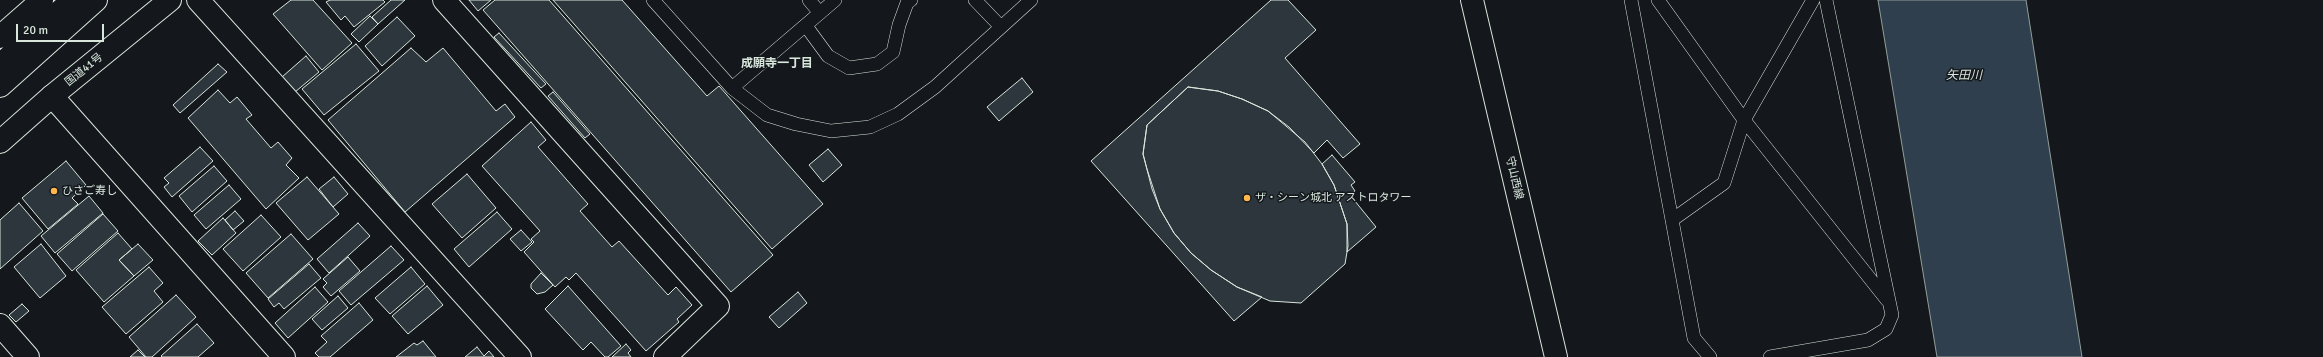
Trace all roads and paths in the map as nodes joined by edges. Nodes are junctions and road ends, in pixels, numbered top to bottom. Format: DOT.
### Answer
graph roads {
  1 [pos="42,0"];
  2 [pos="73,0"];
  3 [pos="96,0"];
  4 [pos="170,0"];
  5 [pos="198,0"];
  6 [pos="444,0"];
  7 [pos="653,0"];
  8 [pos="809,0"];
  9 [pos="835,0"];
  10 [pos="911,0"];
  11 [pos="975,0"];
  12 [pos="1031,0"];
  13 [pos="1472,0"];
  14 [pos="1631,0"];
  15 [pos="1658,0"];
  16 [pos="1813,0"];
  17 [pos="1826,0"];
  18 [pos="820,13"];
  19 [pos="806,26"];
  20 [pos="1001,27"];
  21 [pos="0,37"];
  22 [pos="0,65"];
  23 [pos="0,86"];
  24 [pos="732,88"];
  25 [pos="52,96"];
  26 [pos="1744,120"];
  27 [pos="0,142"];
  28 [pos="1672,220"];
  29 [pos="1889,303"];
  30 [pos="0,325"];
  31 [pos="1694,338"];
  32 [pos="28,357"];
  33 [pos="284,357"];
  34 [pos="520,357"];
  35 [pos="665,357"];
  36 [pos="1556,357"];
  37 [pos="1699,357"];
  38 [pos="1710,357"];
  39 [pos="1770,357"];
  1 -- 21 [label="main road"];
  2 -- 22 [label="main road"];
  3 -- 23 [label="main road"];
  4 -- 25 [label="main road, 国道41号"];
  5 -- 34 [label="main road"];
  6 -- 35 [label="main road"];
  7 -- 24 [label="lane"];
  8 -- 18 [label="lane"];
  9 -- 18 [label="lane"];
  10 -- 19 [label="lane"];
  11 -- 20 [label="lane"];
  12 -- 20 [label="lane"];
  13 -- 36 [label="main road, 守山西線"];
  14 -- 28 [label="lane"];
  15 -- 26 [label="lane"];
  16 -- 26 [label="lane"];
  17 -- 29 [label="lane"];
  18 -- 19 [label="lane"];
  19 -- 24 [label="lane"];
  20 -- 24 [label="lane"];
  25 -- 27 [label="main road, 国道41号"];
  25 -- 33 [label="main road"];
  26 -- 28 [label="lane"];
  26 -- 29 [label="lane"];
  28 -- 31 [label="lane"];
  29 -- 39 [label="lane"];
  30 -- 32 [label="main road"];
  31 -- 37 [label="lane"];
  31 -- 38 [label="lane"];
}
